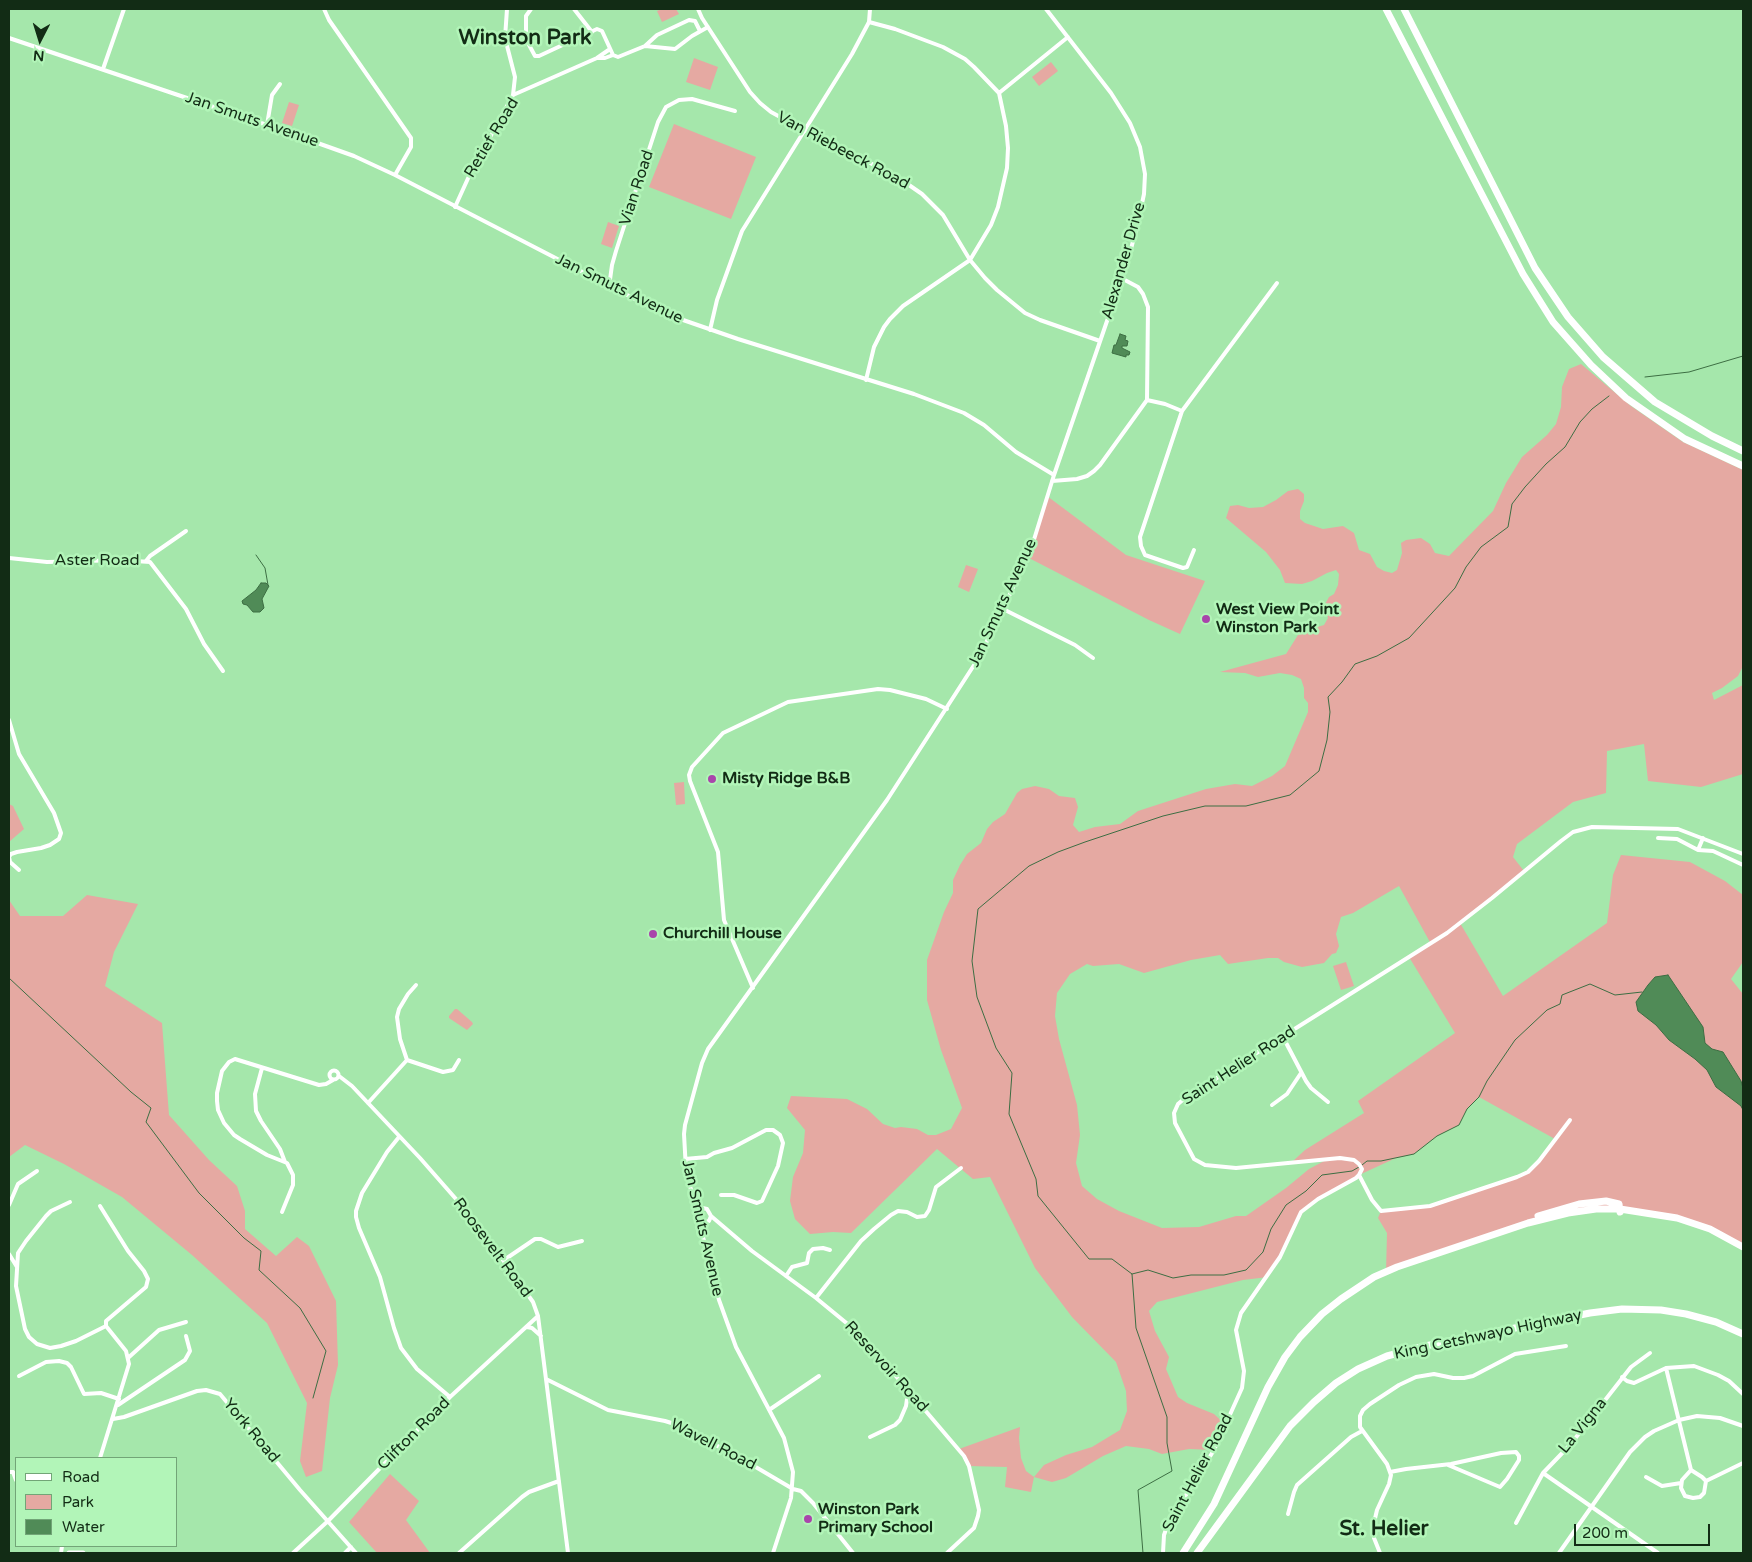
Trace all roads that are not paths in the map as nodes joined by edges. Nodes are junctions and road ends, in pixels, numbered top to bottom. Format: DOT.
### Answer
graph roads {
  1 [pos="124,9"];
  2 [pos="324,9"];
  3 [pos="507,9"];
  4 [pos="531,9"];
  5 [pos="574,9"];
  6 [pos="698,9"];
  7 [pos="870,9"];
  8 [pos="1046,9"];
  9 [pos="1386,9"];
  10 [pos="1404,9"];
  11 [pos="868,22"];
  12 [pos="708,27"];
  13 [pos="700,31"];
  14 [pos="592,32"];
  15 [pos="9,38"];
  16 [pos="1068,38"];
  17 [pos="645,46"];
  18 [pos="610,49"];
  19 [pos="613,55"];
  20 [pos="597,58"];
  21 [pos="102,69"];
  22 [pos="280,84"];
  23 [pos="999,93"];
  24 [pos="513,95"];
  25 [pos="735,111"];
  26 [pos="267,125"];
  27 [pos="804,130"];
  28 [pos="395,175"];
  29 [pos="455,207"];
  30 [pos="970,260"];
  31 [pos="1121,278"];
  32 [pos="1277,283"];
  33 [pos="609,286"];
  34 [pos="710,330"];
  35 [pos="1100,341"];
  36 [pos="866,380"];
  37 [pos="1147,400"];
  38 [pos="1182,411"];
  39 [pos="1743,451"];
  40 [pos="1743,466"];
  41 [pos="1054,475"];
  42 [pos="1052,481"];
  43 [pos="186,532"];
  44 [pos="1194,550"];
  45 [pos="9,558"];
  46 [pos="146,561"];
  47 [pos="1003,609"];
  48 [pos="1093,658"];
  49 [pos="224,671"];
  50 [pos="947,709"];
  51 [pos="9,720"];
  52 [pos="1658,838"];
  53 [pos="1703,838"];
  54 [pos="1698,850"];
  55 [pos="1743,854"];
  56 [pos="1743,865"];
  57 [pos="19,870"];
  58 [pos="416,984"];
  59 [pos="753,988"];
  60 [pos="1283,1037"];
  61 [pos="407,1060"];
  62 [pos="459,1060"];
  63 [pos="262,1068"];
  64 [pos="1302,1073"];
  65 [pos="339,1076"];
  66 [pos="333,1080"];
  67 [pos="1328,1102"];
  68 [pos="368,1103"];
  69 [pos="1272,1105"];
  70 [pos="1570,1120"];
  71 [pos="399,1137"];
  72 [pos="685,1159"];
  73 [pos="285,1162"];
  74 [pos="960,1168"];
  75 [pos="37,1171"];
  76 [pos="1359,1175"];
  77 [pos="721,1195"];
  78 [pos="70,1202"];
  79 [pos="9,1205"];
  80 [pos="100,1206"];
  81 [pos="694,1206"];
  82 [pos="282,1212"];
  83 [pos="711,1216"];
  84 [pos="699,1224"];
  85 [pos="582,1240"];
  86 [pos="1743,1247"];
  87 [pos="830,1250"];
  88 [pos="9,1254"];
  89 [pos="504,1260"];
  90 [pos="17,1267"];
  91 [pos="786,1276"];
  92 [pos="816,1298"];
  93 [pos="538,1316"];
  94 [pos="186,1322"];
  95 [pos="106,1326"];
  96 [pos="527,1327"];
  97 [pos="1743,1334"];
  98 [pos="186,1336"];
  99 [pos="541,1336"];
  100 [pos="1566,1346"];
  101 [pos="1650,1353"];
  102 [pos="128,1358"];
  103 [pos="1666,1368"];
  104 [pos="19,1376"];
  105 [pos="819,1376"];
  106 [pos="1622,1377"];
  107 [pos="546,1379"];
  108 [pos="908,1392"];
  109 [pos="1743,1394"];
  110 [pos="450,1397"];
  111 [pos="119,1399"];
  112 [pos="117,1405"];
  113 [pos="769,1410"];
  114 [pos="113,1419"];
  115 [pos="1679,1420"];
  116 [pos="1743,1426"];
  117 [pos="1362,1431"];
  118 [pos="870,1437"];
  119 [pos="100,1457"];
  120 [pos="1743,1463"];
  121 [pos="1448,1465"];
  122 [pos="1691,1470"];
  123 [pos="1390,1472"];
  124 [pos="1543,1473"];
  125 [pos="1646,1477"];
  126 [pos="559,1481"];
  127 [pos="1706,1481"];
  128 [pos="1681,1483"];
  129 [pos="793,1489"];
  130 [pos="1593,1507"];
  131 [pos="1288,1514"];
  132 [pos="328,1521"];
  133 [pos="1516,1523"];
  134 [pos="351,1547"];
  135 [pos="69,1553"];
  136 [pos="83,1553"];
  137 [pos="293,1553"];
  138 [pos="345,1553"];
  139 [pos="356,1553"];
  140 [pos="459,1553"];
  141 [pos="568,1553"];
  142 [pos="773,1553"];
  143 [pos="853,1553"];
  144 [pos="947,1553"];
  145 [pos="1163,1553"];
  146 [pos="1183,1553"];
  147 [pos="1197,1553"];
  148 [pos="1380,1553"];
  149 [pos="1559,1553"];
  150 [pos="1658,1553"];
  1 -- 21 [label="street"];
  2 -- 28 [label="street"];
  3 -- 24 [label="street"];
  4 -- 14 [label="street"];
  5 -- 14 [label="street"];
  6 -- 12 [label="street, Van Riebeeck Road"];
  7 -- 11 [label="street"];
  8 -- 16 [label="street, Alexander Drive"];
  9 -- 40 [label="highway"];
  10 -- 39 [label="highway"];
  11 -- 23 [label="street"];
  11 -- 27 [label="street"];
  12 -- 13 [label="street"];
  12 -- 27 [label="street, Van Riebeeck Road"];
  13 -- 17 [label="street"];
  13 -- 17 [label="street, Retief Road"];
  14 -- 18 [label="street"];
  15 -- 21 [label="street, Jan Smuts Avenue"];
  16 -- 23 [label="street"];
  16 -- 31 [label="street, Alexander Drive"];
  17 -- 19 [label="street, Retief Road"];
  18 -- 19 [label="street"];
  18 -- 20 [label="street, Retief Road"];
  19 -- 20 [label="street, Retief Road"];
  20 -- 24 [label="street, Retief Road"];
  21 -- 26 [label="street, Jan Smuts Avenue"];
  22 -- 26 [label="street"];
  23 -- 30 [label="street"];
  24 -- 29 [label="street, Retief Road"];
  25 -- 33 [label="street, Vian Road"];
  26 -- 28 [label="street, Jan Smuts Avenue"];
  27 -- 30 [label="street, Van Riebeeck Road"];
  27 -- 34 [label="street"];
  28 -- 29 [label="street, Jan Smuts Avenue"];
  29 -- 33 [label="street, Jan Smuts Avenue"];
  30 -- 35 [label="street, Van Riebeeck Road"];
  30 -- 36 [label="street"];
  31 -- 35 [label="street, Alexander Drive"];
  31 -- 37 [label="street"];
  32 -- 38 [label="street"];
  33 -- 34 [label="street, Jan Smuts Avenue"];
  34 -- 36 [label="street, Jan Smuts Avenue"];
  35 -- 41 [label="street, Alexander Drive"];
  36 -- 41 [label="street, Jan Smuts Avenue"];
  37 -- 38 [label="street"];
  37 -- 42 [label="street"];
  38 -- 44 [label="street"];
  41 -- 42 [label="street, Jan Smuts Avenue"];
  42 -- 47 [label="street, Jan Smuts Avenue"];
  43 -- 46 [label="street"];
  45 -- 46 [label="street, Aster Road"];
  46 -- 49 [label="street, Aster Road"];
  47 -- 48 [label="street"];
  47 -- 50 [label="street, Jan Smuts Avenue"];
  50 -- 59 [label="street, Jan Smuts Avenue"];
  50 -- 59 [label="street"];
  51 -- 57 [label="street"];
  52 -- 54 [label="street"];
  53 -- 54 [label="street"];
  53 -- 55 [label="street, Saint Helier Road"];
  53 -- 60 [label="street, Saint Helier Road"];
  54 -- 56 [label="street"];
  58 -- 61 [label="street"];
  59 -- 72 [label="street, Jan Smuts Avenue"];
  60 -- 64 [label="street"];
  60 -- 76 [label="street, Saint Helier Road"];
  61 -- 62 [label="street"];
  61 -- 68 [label="street"];
  63 -- 66 [label="street"];
  63 -- 73 [label="street"];
  63 -- 73 [label="street"];
  64 -- 67 [label="street"];
  64 -- 69 [label="street"];
  65 -- 66 [label="street"];
  65 -- 66 [label="street"];
  65 -- 68 [label="street, Roosevelt Road"];
  68 -- 71 [label="street, Roosevelt Road"];
  70 -- 76 [label="street"];
  71 -- 89 [label="street, Roosevelt Road"];
  71 -- 110 [label="street"];
  72 -- 77 [label="street"];
  72 -- 81 [label="street, Jan Smuts Avenue"];
  73 -- 82 [label="street"];
  74 -- 92 [label="street"];
  75 -- 79 [label="street"];
  76 -- 145 [label="street, Saint Helier Road"];
  78 -- 90 [label="street"];
  80 -- 95 [label="street"];
  81 -- 83 [label="street, Reservoir Road"];
  81 -- 84 [label="street, Jan Smuts Avenue"];
  83 -- 84 [label="street"];
  83 -- 91 [label="street, Reservoir Road"];
  84 -- 113 [label="street, Jan Smuts Avenue"];
  85 -- 89 [label="street"];
  86 -- 146 [label="highway"];
  87 -- 91 [label="street"];
  88 -- 90 [label="street"];
  89 -- 93 [label="street, Roosevelt Road"];
  90 -- 95 [label="street"];
  91 -- 92 [label="street, Reservoir Road"];
  92 -- 108 [label="street, Reservoir Road"];
  93 -- 96 [label="street, Clifton Road"];
  93 -- 99 [label="street, Roosevelt Road"];
  94 -- 102 [label="street"];
  95 -- 102 [label="street"];
  96 -- 99 [label="street"];
  96 -- 110 [label="street, Clifton Road"];
  97 -- 147 [label="highway, King Cetshwayo Highway"];
  98 -- 112 [label="street"];
  99 -- 107 [label="street, Roosevelt Road"];
  100 -- 117 [label="street"];
  101 -- 106 [label="street, La Vigna"];
  102 -- 111 [label="street"];
  103 -- 106 [label="street"];
  103 -- 109 [label="street"];
  103 -- 115 [label="street"];
  104 -- 111 [label="street"];
  105 -- 113 [label="street"];
  106 -- 124 [label="street, La Vigna"];
  107 -- 126 [label="street, Roosevelt Road"];
  107 -- 129 [label="street, Wavell Road"];
  108 -- 118 [label="street"];
  108 -- 144 [label="street, Reservoir Road"];
  110 -- 132 [label="street, Clifton Road"];
  111 -- 112 [label="street"];
  112 -- 114 [label="street"];
  113 -- 129 [label="street, Jan Smuts Avenue"];
  114 -- 119 [label="street"];
  114 -- 132 [label="street, York Road"];
  115 -- 116 [label="street"];
  115 -- 122 [label="street"];
  115 -- 130 [label="street"];
  117 -- 123 [label="street"];
  117 -- 131 [label="street"];
  120 -- 127 [label="street"];
  121 -- 121 [label="street"];
  121 -- 123 [label="street"];
  122 -- 127 [label="street"];
  122 -- 128 [label="street"];
  123 -- 148 [label="street"];
  124 -- 130 [label="street"];
  124 -- 133 [label="street, La Vigna"];
  125 -- 128 [label="street"];
  126 -- 140 [label="street"];
  126 -- 141 [label="street, Roosevelt Road"];
  127 -- 128 [label="street"];
  129 -- 142 [label="street, Jan Smuts Avenue"];
  129 -- 143 [label="street"];
  130 -- 149 [label="street"];
  130 -- 150 [label="street"];
  132 -- 134 [label="street, York Road"];
  132 -- 137 [label="street, Clifton Road"];
  134 -- 138 [label="street"];
  134 -- 139 [label="street, York Road"];
  135 -- 136 [label="street"];
}
